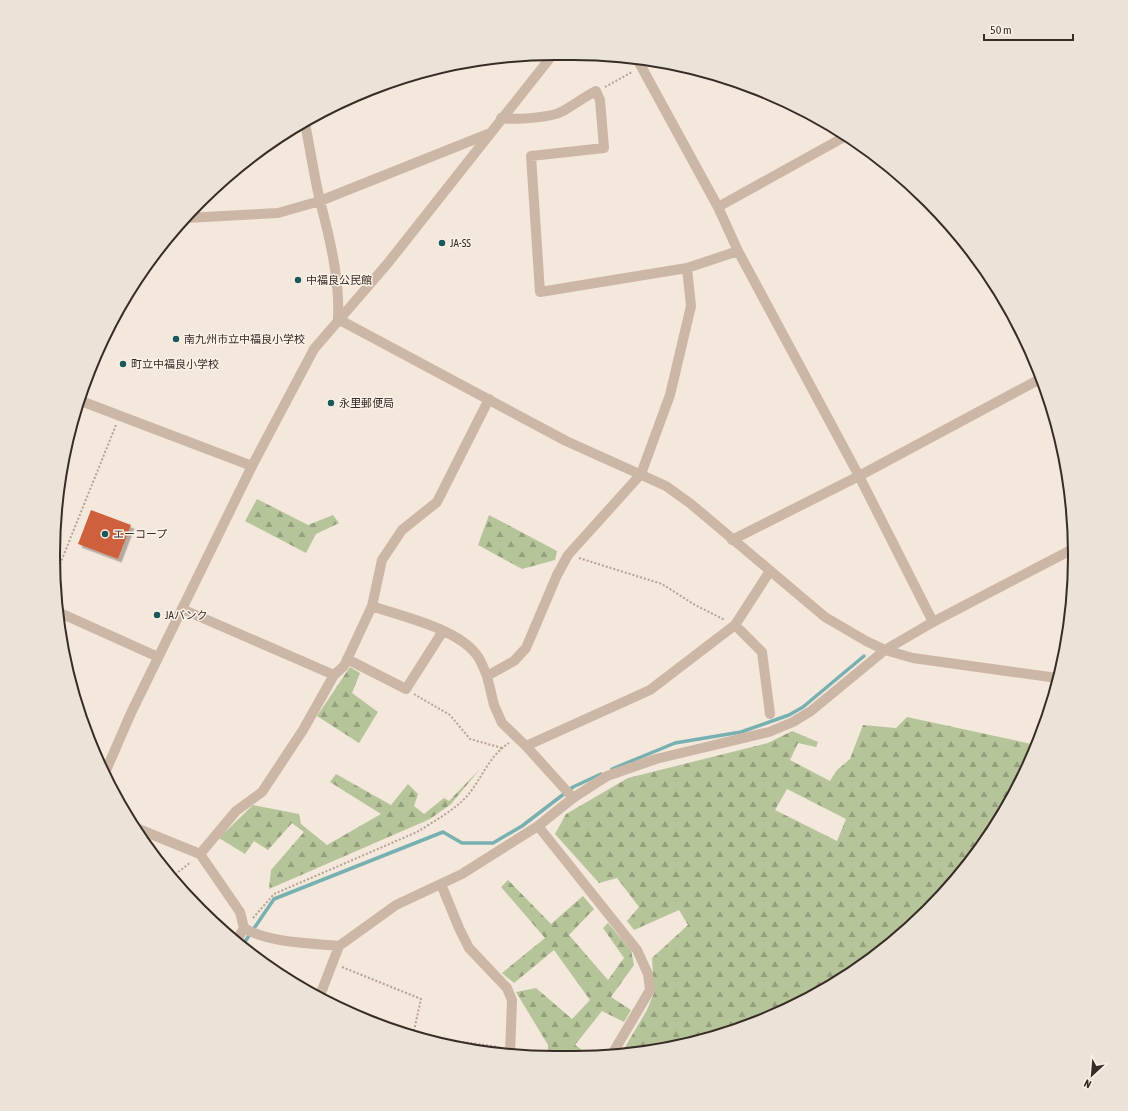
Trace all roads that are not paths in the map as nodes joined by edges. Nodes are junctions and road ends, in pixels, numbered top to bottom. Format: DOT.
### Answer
graph roads {
  1 [pos="548,60"];
  2 [pos="640,65"];
  3 [pos="501,118"];
  4 [pos="306,127"];
  5 [pos="488,134"];
  6 [pos="840,139"];
  7 [pos="320,201"];
  8 [pos="718,207"];
  9 [pos="194,218"];
  10 [pos="738,251"];
  11 [pos="687,268"];
  12 [pos="338,319"];
  13 [pos="1036,381"];
  14 [pos="489,399"];
  15 [pos="84,402"];
  16 [pos="252,466"];
  17 [pos="641,474"];
  18 [pos="859,476"];
  19 [pos="732,540"];
  20 [pos="1068,553"];
  21 [pos="770,571"];
  22 [pos="372,606"];
  23 [pos="182,609"];
  24 [pos="63,614"];
  25 [pos="933,622"];
  26 [pos="735,625"];
  27 [pos="443,631"];
  28 [pos="885,650"];
  29 [pos="158,657"];
  30 [pos="347,659"];
  31 [pos="334,675"];
  32 [pos="487,676"];
  33 [pos="1052,677"];
  34 [pos="770,714"];
  35 [pos="526,746"];
  36 [pos="108,767"];
  37 [pos="569,793"];
  38 [pos="538,826"];
  39 [pos="144,831"];
  40 [pos="200,854"];
  41 [pos="441,884"];
  42 [pos="249,931"];
  43 [pos="241,938"];
  44 [pos="339,946"];
  45 [pos="321,992"];
  46 [pos="510,1049"];
  47 [pos="615,1049"];
  1 -- 3 [label="street"];
  2 -- 8 [label="street"];
  3 -- 5 [label="street"];
  3 -- 11 [label="street"];
  4 -- 7 [label="street"];
  5 -- 7 [label="street"];
  5 -- 12 [label="street"];
  6 -- 8 [label="street"];
  7 -- 9 [label="street"];
  7 -- 12 [label="street"];
  8 -- 10 [label="street"];
  10 -- 11 [label="street"];
  10 -- 18 [label="street"];
  11 -- 17 [label="street"];
  12 -- 14 [label="street"];
  12 -- 16 [label="street"];
  13 -- 18 [label="street"];
  14 -- 17 [label="street"];
  14 -- 22 [label="street"];
  15 -- 16 [label="street"];
  16 -- 23 [label="street"];
  17 -- 19 [label="street"];
  17 -- 32 [label="street"];
  18 -- 19 [label="street"];
  18 -- 25 [label="street"];
  19 -- 21 [label="street"];
  20 -- 25 [label="street"];
  21 -- 26 [label="street"];
  21 -- 28 [label="street"];
  22 -- 27 [label="street"];
  22 -- 30 [label="street"];
  23 -- 29 [label="street"];
  23 -- 31 [label="street"];
  24 -- 29 [label="street"];
  25 -- 28 [label="street"];
  26 -- 34 [label="street"];
  26 -- 35 [label="street"];
  27 -- 30 [label="street"];
  27 -- 32 [label="street"];
  28 -- 33 [label="street"];
  28 -- 37 [label="street"];
  29 -- 36 [label="street"];
  30 -- 31 [label="street"];
  31 -- 40 [label="street"];
  32 -- 35 [label="street"];
  35 -- 37 [label="street"];
  37 -- 38 [label="street"];
  38 -- 41 [label="street"];
  38 -- 47 [label="street"];
  39 -- 40 [label="street"];
  40 -- 42 [label="street"];
  41 -- 44 [label="street"];
  41 -- 46 [label="street"];
  42 -- 43 [label="street"];
  42 -- 44 [label="street"];
  44 -- 45 [label="street"];
}
